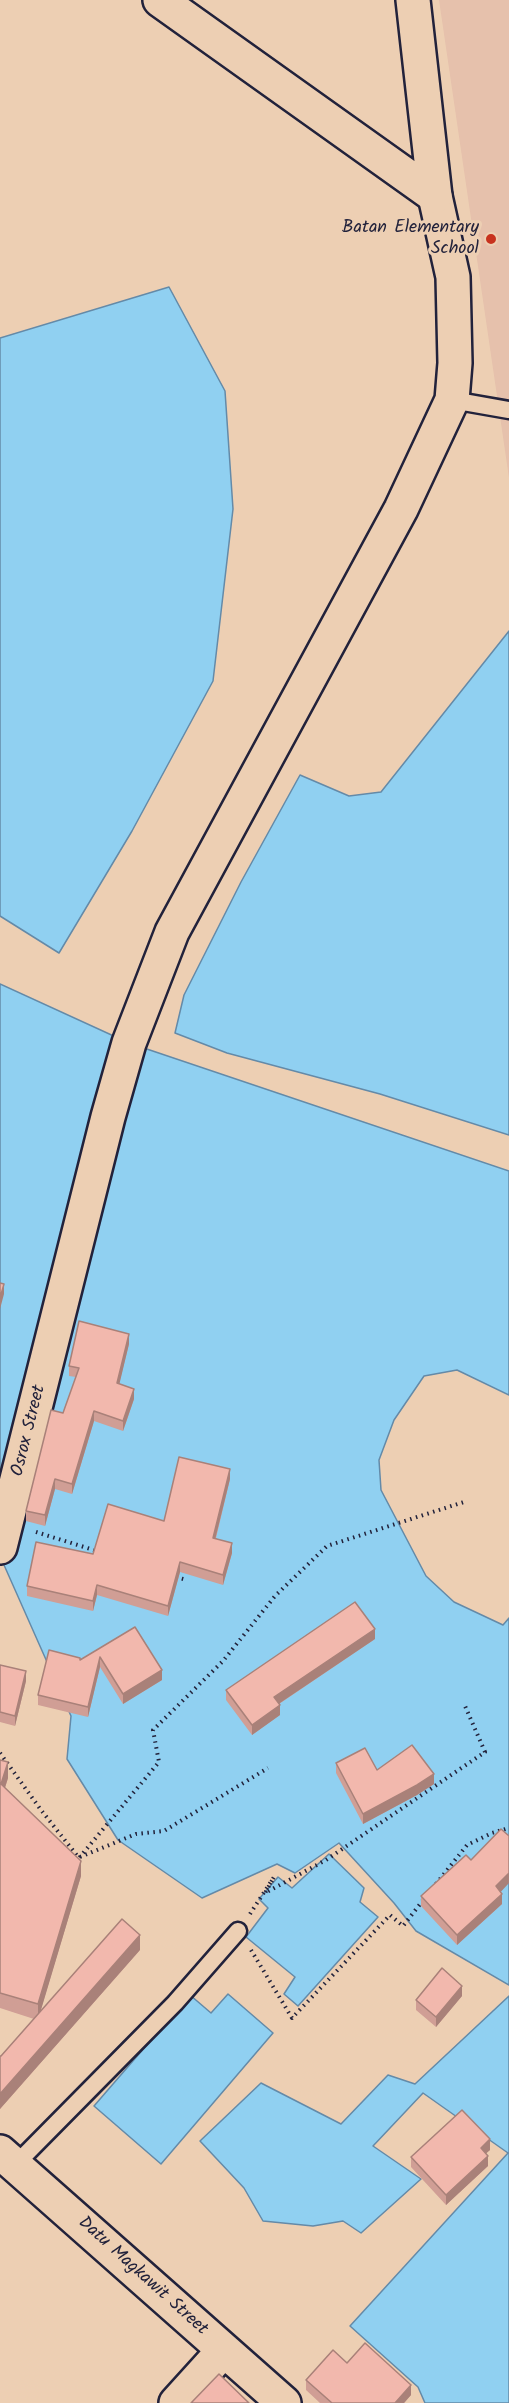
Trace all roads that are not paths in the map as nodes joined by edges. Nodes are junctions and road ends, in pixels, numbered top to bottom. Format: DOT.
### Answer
graph roads {
  1 [pos="160,0"];
  2 [pos="413,0"];
  3 [pos="435,196"];
  4 [pos="452,400"];
  5 [pos="509,410"];
  6 [pos="3,1536"];
  7 [pos="238,1931"];
  8 [pos="8,2158"];
  9 [pos="224,2350"];
  10 [pos="176,2403"];
  11 [pos="284,2403"];
  1 -- 3 [label="street"];
  2 -- 3 [label="street"];
  3 -- 4 [label="street"];
  4 -- 5 [label="lane"];
  4 -- 6 [label="street, Osrox Street"];
  7 -- 8 [label="lane"];
  8 -- 9 [label="street, Datu Magkawit Street"];
  9 -- 10 [label="street"];
  9 -- 11 [label="street, Datu Magkawit Street"];
}
